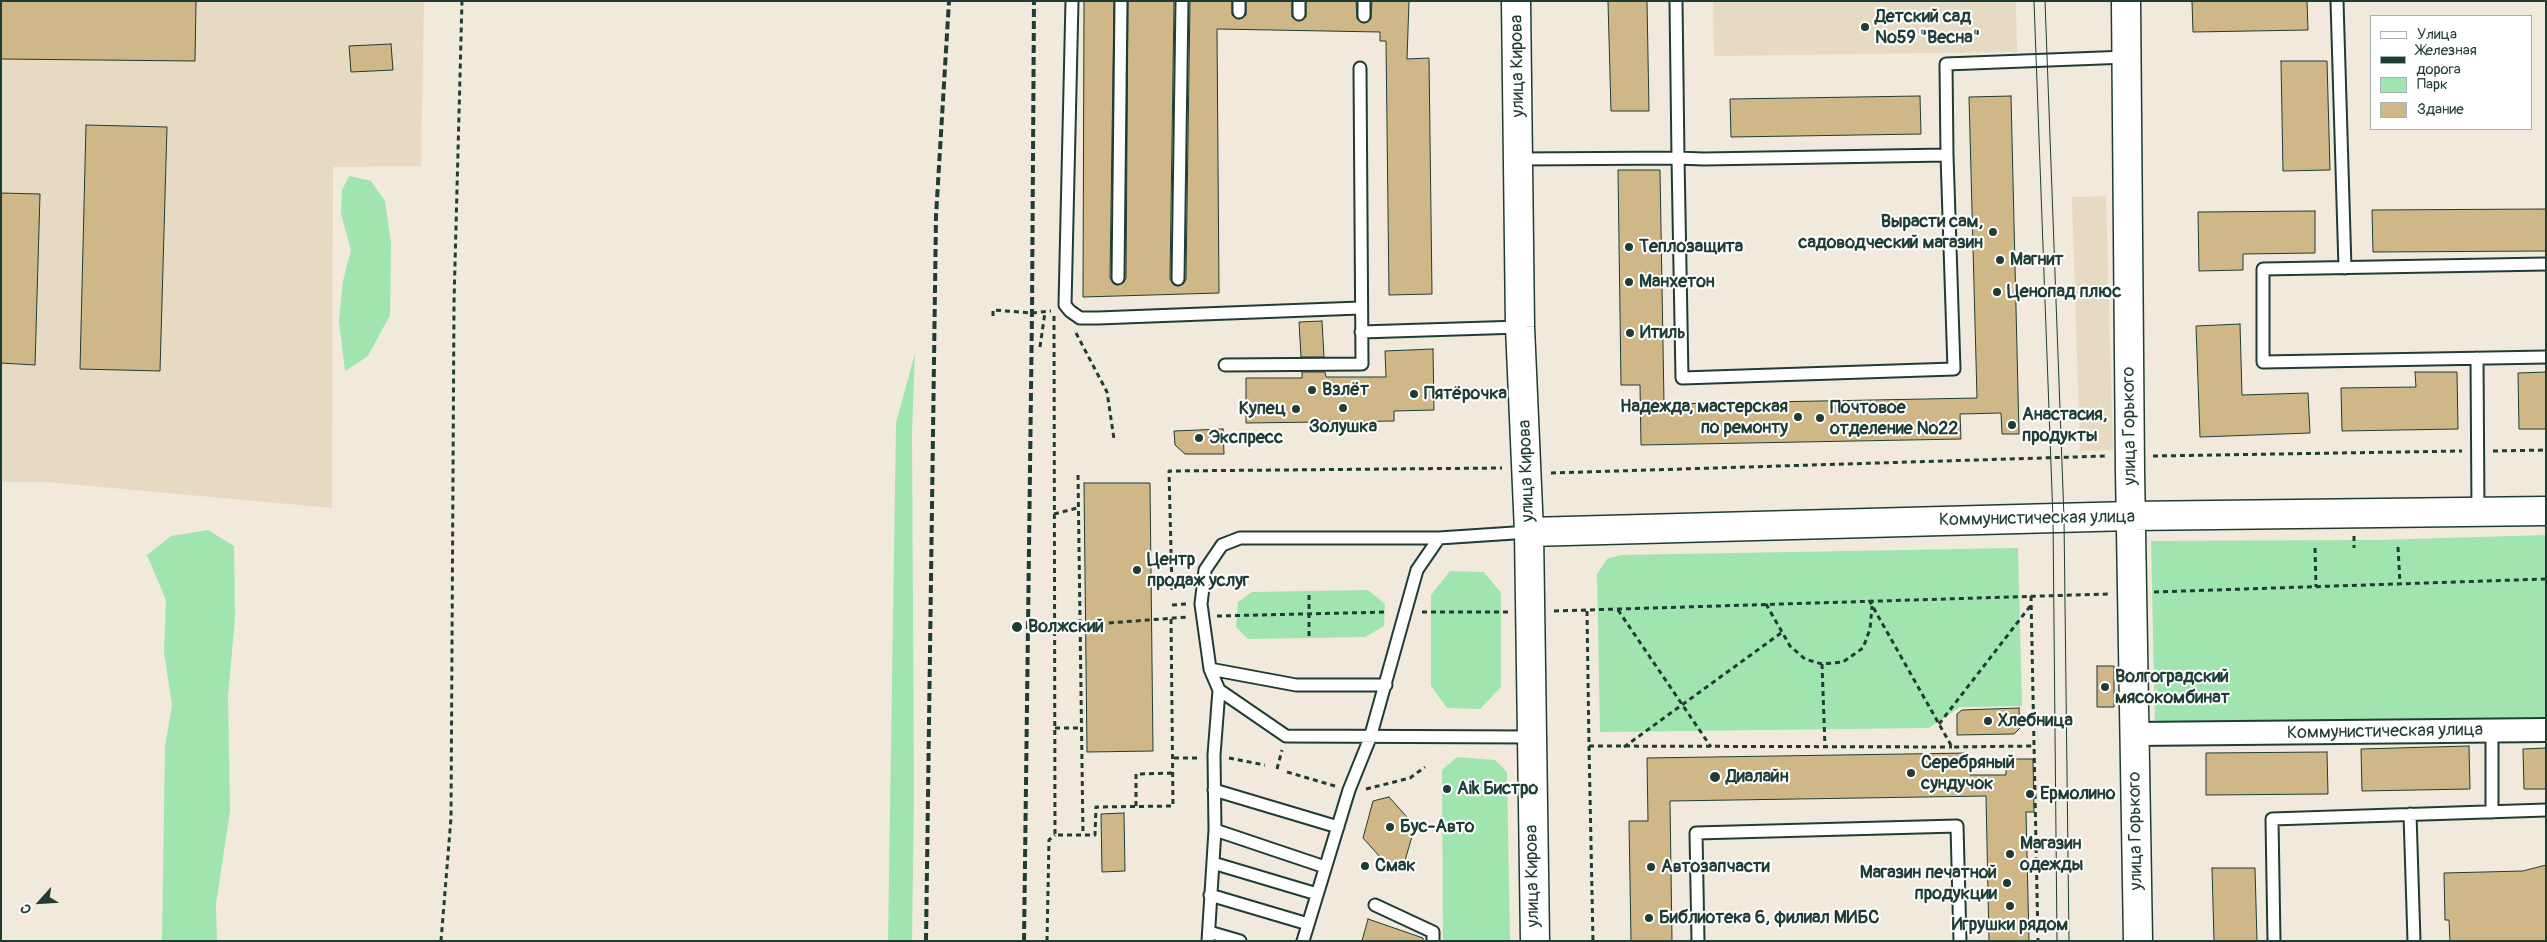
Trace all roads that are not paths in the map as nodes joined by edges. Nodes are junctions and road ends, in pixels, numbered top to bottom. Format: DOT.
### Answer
graph roads {
  1 [pos="1072,1"];
  2 [pos="1121,1"];
  3 [pos="1182,1"];
  4 [pos="1300,1"];
  5 [pos="1364,1"];
  6 [pos="1516,1"];
  7 [pos="1676,1"];
  8 [pos="2126,1"];
  9 [pos="2337,1"];
  10 [pos="1299,14"];
  11 [pos="1364,16"];
  12 [pos="2127,57"];
  13 [pos="1360,68"];
  14 [pos="1947,155"];
  15 [pos="1678,158"];
  16 [pos="1519,159"];
  17 [pos="2546,264"];
  18 [pos="2345,268"];
  19 [pos="1118,278"];
  20 [pos="1178,278"];
  21 [pos="1360,308"];
  22 [pos="1520,327"];
  23 [pos="1361,332"];
  24 [pos="2546,357"];
  25 [pos="2477,358"];
  26 [pos="1225,365"];
  27 [pos="2546,511"];
  28 [pos="2478,512"];
  29 [pos="2131,516"];
  30 [pos="1529,532"];
  31 [pos="1439,538"];
  32 [pos="1210,669"];
  33 [pos="1386,685"];
  34 [pos="1219,690"];
  35 [pos="2546,730"];
  36 [pos="2492,731"];
  37 [pos="2135,734"];
  38 [pos="1531,737"];
  39 [pos="1370,738"];
  40 [pos="1214,790"];
  41 [pos="2546,810"];
  42 [pos="2492,812"];
  43 [pos="2410,814"];
  44 [pos="1338,827"];
  45 [pos="1215,830"];
  46 [pos="1213,863"];
  47 [pos="1325,867"];
  48 [pos="1317,894"];
  49 [pos="1210,895"];
  50 [pos="1375,905"];
  51 [pos="1308,924"];
  52 [pos="1209,936"];
  53 [pos="1240,941"];
  54 [pos="1303,941"];
  55 [pos="1433,941"];
  56 [pos="1535,941"];
  57 [pos="1698,941"];
  58 [pos="1960,941"];
  59 [pos="2138,941"];
  60 [pos="2274,941"];
  61 [pos="2414,941"];
  1 -- 21 [label="lane"];
  2 -- 19 [label="lane"];
  3 -- 20 [label="lane"];
  4 -- 10 [label="lane"];
  5 -- 11 [label="lane"];
  6 -- 16 [label="street, улица Кирова"];
  7 -- 15 [label="lane"];
  8 -- 12 [label="street, улица Горького"];
  9 -- 18 [label="lane"];
  12 -- 14 [label="lane"];
  12 -- 29 [label="street, улица Горького"];
  13 -- 21 [label="lane"];
  14 -- 15 [label="lane"];
  14 -- 15 [label="lane"];
  15 -- 16 [label="lane"];
  16 -- 22 [label="street, улица Кирова"];
  17 -- 18 [label="lane"];
  18 -- 25 [label="lane"];
  21 -- 23 [label="lane"];
  22 -- 23 [label="lane"];
  22 -- 30 [label="street, улица Кирова"];
  23 -- 26 [label="lane"];
  24 -- 25 [label="lane"];
  25 -- 28 [label="lane"];
  27 -- 28 [label="street, Коммунистическая улица"];
  28 -- 29 [label="street, Коммунистическая улица"];
  29 -- 30 [label="street, Коммунистическая улица"];
  29 -- 37 [label="street, улица Горького"];
  30 -- 31 [label="lane"];
  30 -- 38 [label="street, улица Кирова"];
  31 -- 32 [label="lane"];
  31 -- 33 [label="lane"];
  32 -- 33 [label="lane"];
  32 -- 34 [label="lane"];
  33 -- 39 [label="lane"];
  34 -- 39 [label="lane"];
  34 -- 40 [label="lane"];
  35 -- 36 [label="street, Коммунистическая улица"];
  36 -- 37 [label="street, Коммунистическая улица"];
  36 -- 42 [label="lane"];
  37 -- 59 [label="street, улица Горького"];
  38 -- 39 [label="lane"];
  38 -- 56 [label="street, улица Кирова"];
  39 -- 44 [label="lane"];
  40 -- 44 [label="lane"];
  40 -- 45 [label="lane"];
  41 -- 42 [label="lane"];
  42 -- 43 [label="lane"];
  43 -- 60 [label="lane"];
  43 -- 61 [label="lane"];
  44 -- 47 [label="lane"];
  45 -- 46 [label="lane"];
  45 -- 47 [label="lane"];
  46 -- 48 [label="lane"];
  46 -- 49 [label="lane"];
  47 -- 48 [label="lane"];
  48 -- 51 [label="lane"];
  49 -- 51 [label="lane"];
  49 -- 52 [label="lane"];
  50 -- 55 [label="lane"];
  51 -- 54 [label="lane"];
  52 -- 53 [label="lane"];
  57 -- 58 [label="lane"];
}
